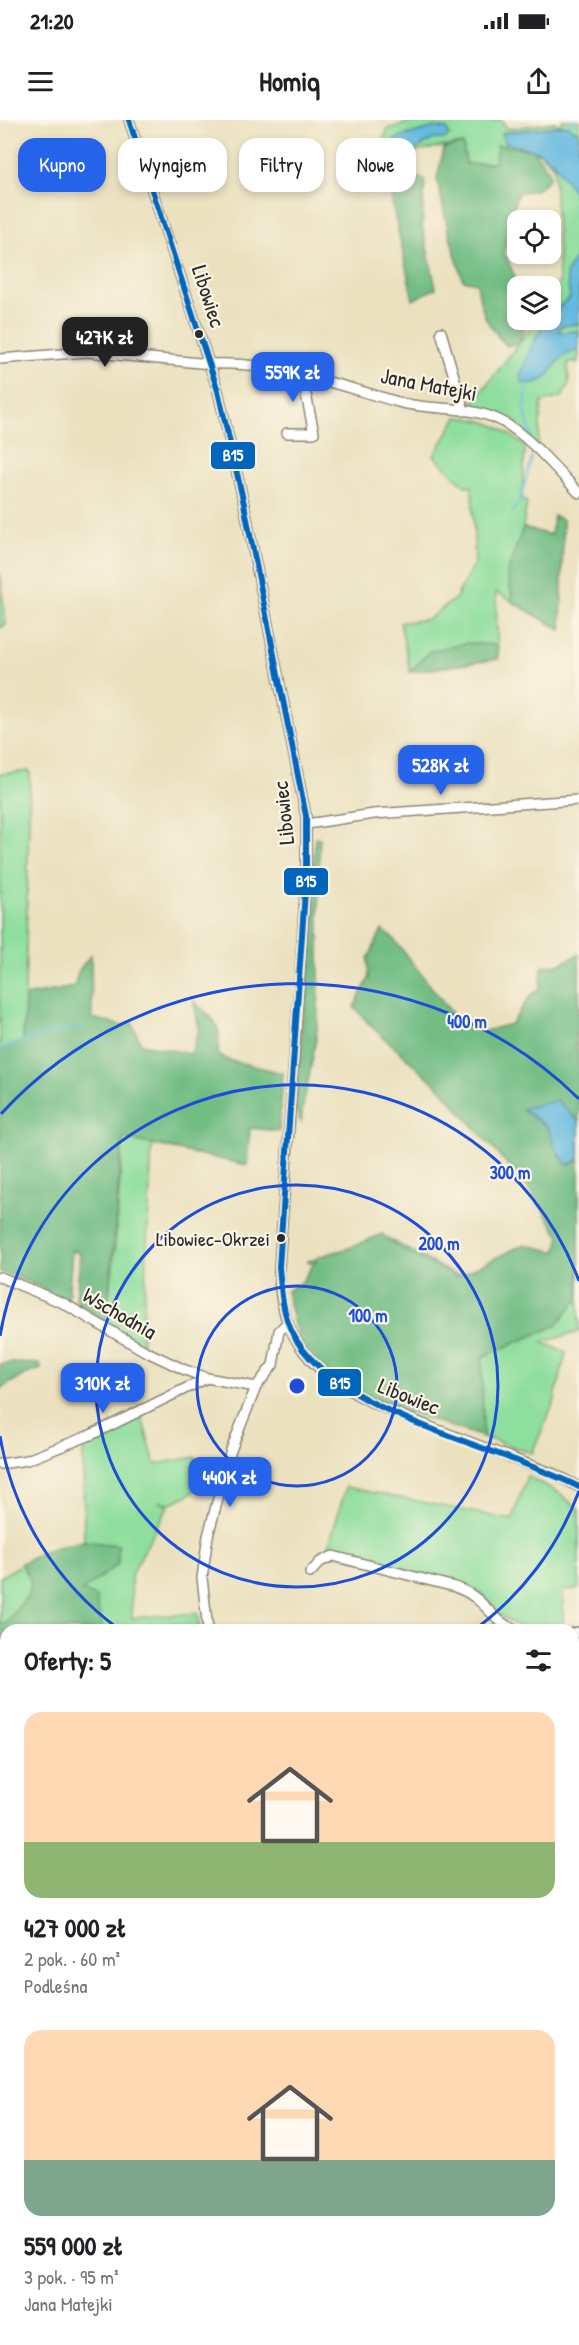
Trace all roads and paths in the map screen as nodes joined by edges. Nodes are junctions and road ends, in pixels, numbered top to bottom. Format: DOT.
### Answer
graph roads {
  1 [pos="129,120"];
  2 [pos="441,332"];
  3 [pos="0,359"];
  4 [pos="210,364"];
  5 [pos="302,375"];
  6 [pos="464,411"];
  7 [pos="287,434"];
  8 [pos="579,493"];
  9 [pos="579,800"];
  10 [pos="307,824"];
  11 [pos="0,1277"];
  12 [pos="287,1323"];
  13 [pos="207,1378"];
  14 [pos="255,1387"];
  15 [pos="0,1464"];
  16 [pos="579,1487"];
  17 [pos="310,1573"];
  18 [pos="207,1624"];
  19 [pos="506,1624"];
  1 -- 4 [label="street, Libowiec"];
  2 -- 6 [label="street"];
  3 -- 4 [label="street, Jana Matejki"];
  4 -- 5 [label="street, Jana Matejki"];
  4 -- 10 [label="street, Libowiec"];
  5 -- 6 [label="street, Jana Matejki"];
  5 -- 7 [label="street"];
  6 -- 8 [label="street, Jana Matejki"];
  9 -- 10 [label="street"];
  10 -- 12 [label="street, Libowiec"];
  11 -- 13 [label="street, Wschodnia"];
  12 -- 14 [label="street"];
  12 -- 16 [label="street, Libowiec"];
  13 -- 14 [label="street, Wschodnia"];
  13 -- 15 [label="street"];
  14 -- 18 [label="street"];
  17 -- 19 [label="street"];
}
